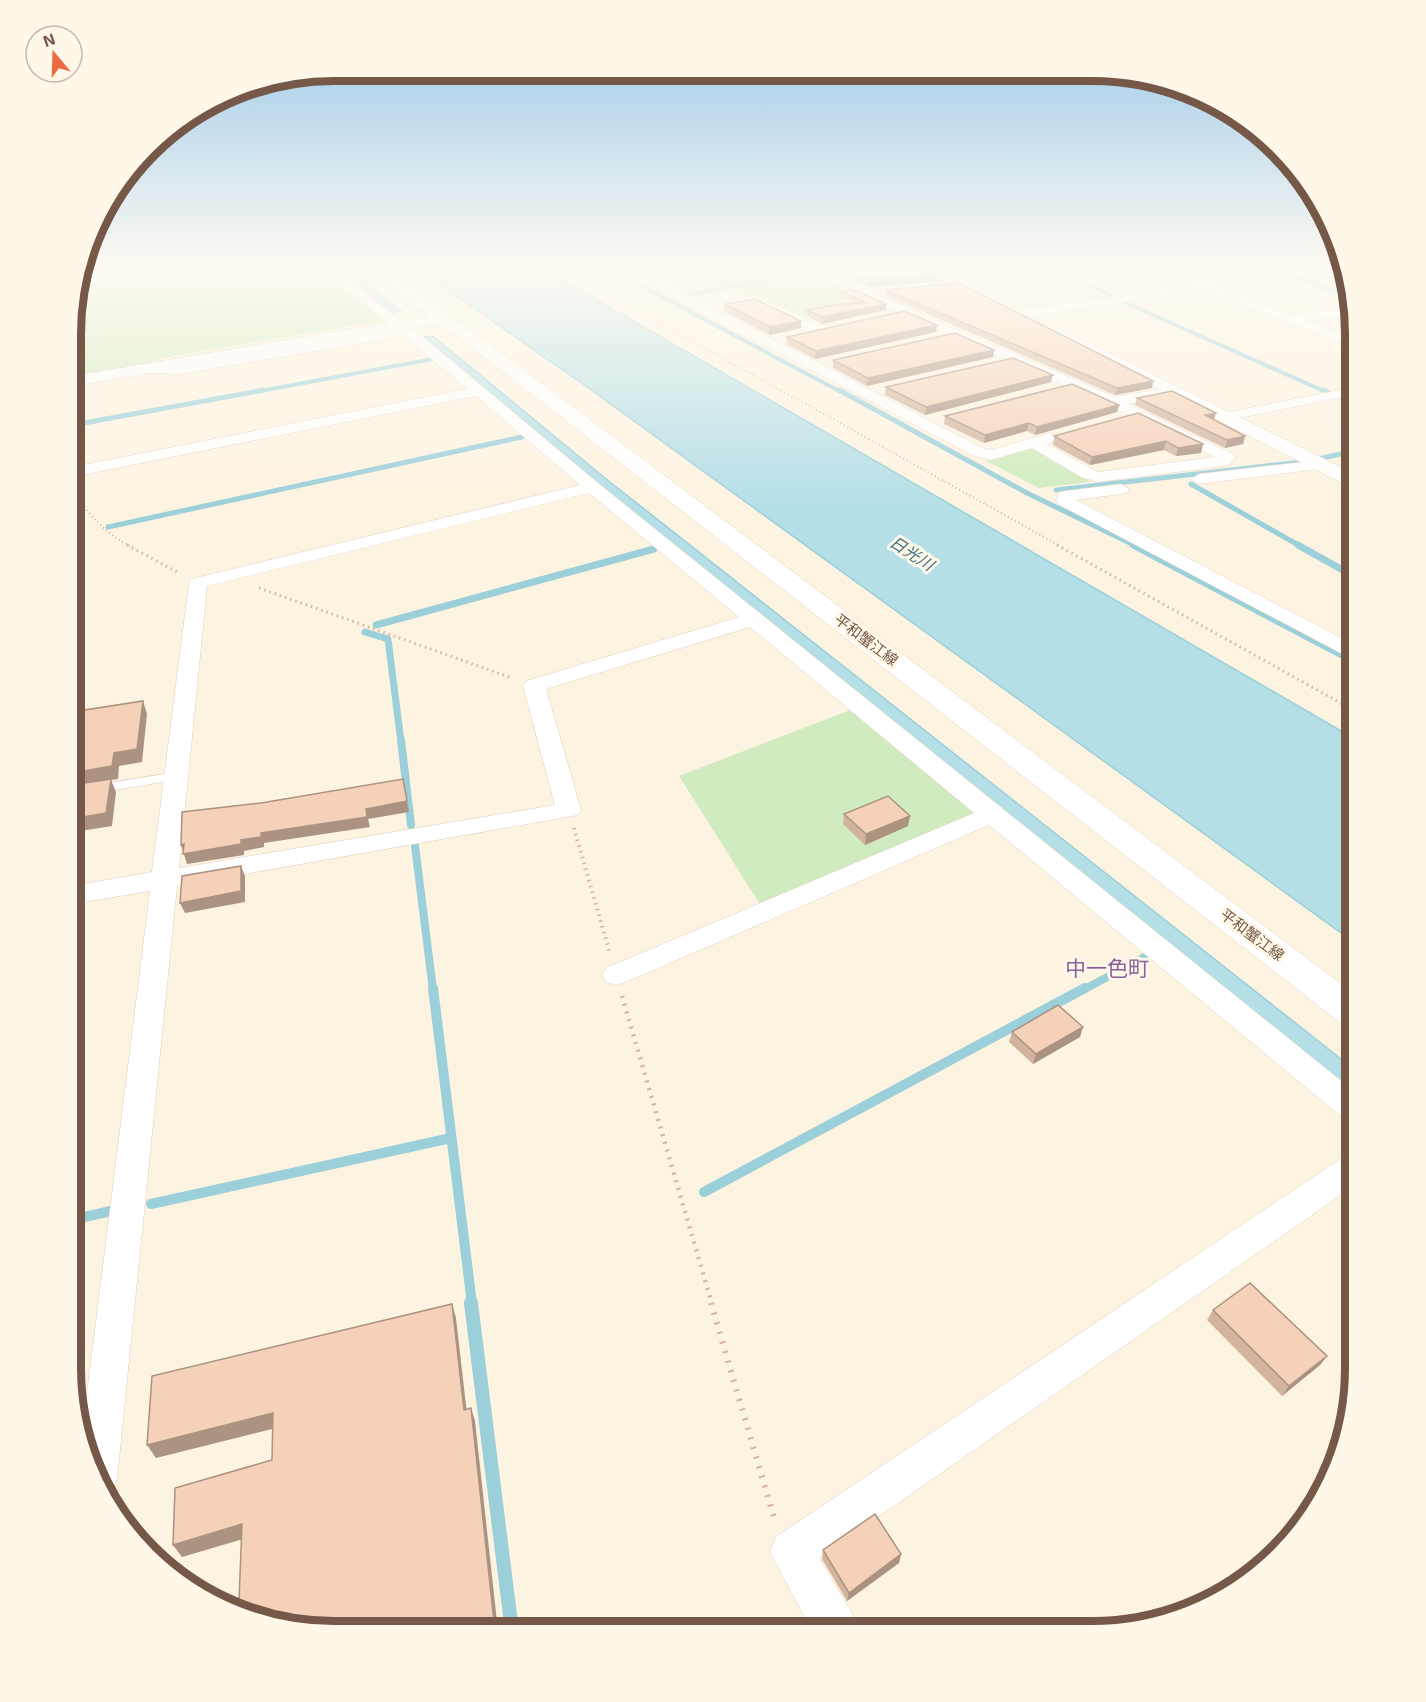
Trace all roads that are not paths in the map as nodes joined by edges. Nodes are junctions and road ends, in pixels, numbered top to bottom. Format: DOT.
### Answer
graph roads {
  1 [pos="270,348"];
  2 [pos="286,348"];
  3 [pos="426,348"];
  4 [pos="483,348"];
  5 [pos="779,348"];
  6 [pos="988,348"];
  7 [pos="1088,348"];
  8 [pos="1013,359"];
  9 [pos="835,361"];
  10 [pos="990,364"];
  11 [pos="813,366"];
  12 [pos="151,369"];
  13 [pos="81,380"];
  14 [pos="1073,384"];
  15 [pos="888,388"];
  16 [pos="1049,390"];
  17 [pos="479,391"];
  18 [pos="1172,391"];
  19 [pos="865,393"];
  20 [pos="1345,393"];
  21 [pos="1113,402"];
  22 [pos="1137,414"];
  23 [pos="945,417"];
  24 [pos="1224,417"];
  25 [pos="1114,420"];
  26 [pos="922,423"];
  27 [pos="1068,433"];
  28 [pos="1034,443"];
  29 [pos="1321,465"];
  30 [pos="81,470"];
  31 [pos="1345,477"];
  32 [pos="592,487"];
  33 [pos="753,619"];
  34 [pos="1345,648"];
  35 [pos="177,776"];
  36 [pos="81,792"];
  37 [pos="993,814"];
  38 [pos="165,879"];
  39 [pos="81,893"];
  40 [pos="616,975"];
  41 [pos="1345,1006"];
  42 [pos="1345,1102"];
  43 [pos="1345,1174"];
  44 [pos="99,1462"];
  45 [pos="831,1621"];
  1 -- 12 [label="street"];
  2 -- 12 [label="street"];
  3 -- 17 [label="street"];
  4 -- 41 [label="main road, 平和蟹江線"];
  5 -- 11 [label="street"];
  6 -- 8 [label="street"];
  7 -- 18 [label="street"];
  8 -- 10 [label="street"];
  8 -- 14 [label="street"];
  9 -- 11 [label="street"];
  11 -- 19 [label="street"];
  12 -- 13 [label="street"];
  14 -- 16 [label="street"];
  14 -- 21 [label="street"];
  15 -- 19 [label="street"];
  17 -- 30 [label="street"];
  17 -- 32 [label="street"];
  18 -- 21 [label="street"];
  18 -- 24 [label="street"];
  19 -- 26 [label="street"];
  20 -- 24 [label="street"];
  21 -- 22 [label="street"];
  22 -- 25 [label="street"];
  22 -- 28 [label="street"];
  23 -- 26 [label="street"];
  24 -- 29 [label="street"];
  26 -- 28 [label="street"];
  27 -- 28 [label="street"];
  29 -- 31 [label="street"];
  29 -- 34 [label="street"];
  32 -- 33 [label="street"];
  32 -- 35 [label="street"];
  33 -- 37 [label="street"];
  33 -- 38 [label="street"];
  35 -- 36 [label="lane"];
  35 -- 38 [label="street"];
  37 -- 40 [label="street"];
  37 -- 42 [label="street"];
  38 -- 39 [label="street"];
  38 -- 44 [label="street"];
  43 -- 45 [label="street"];
}
